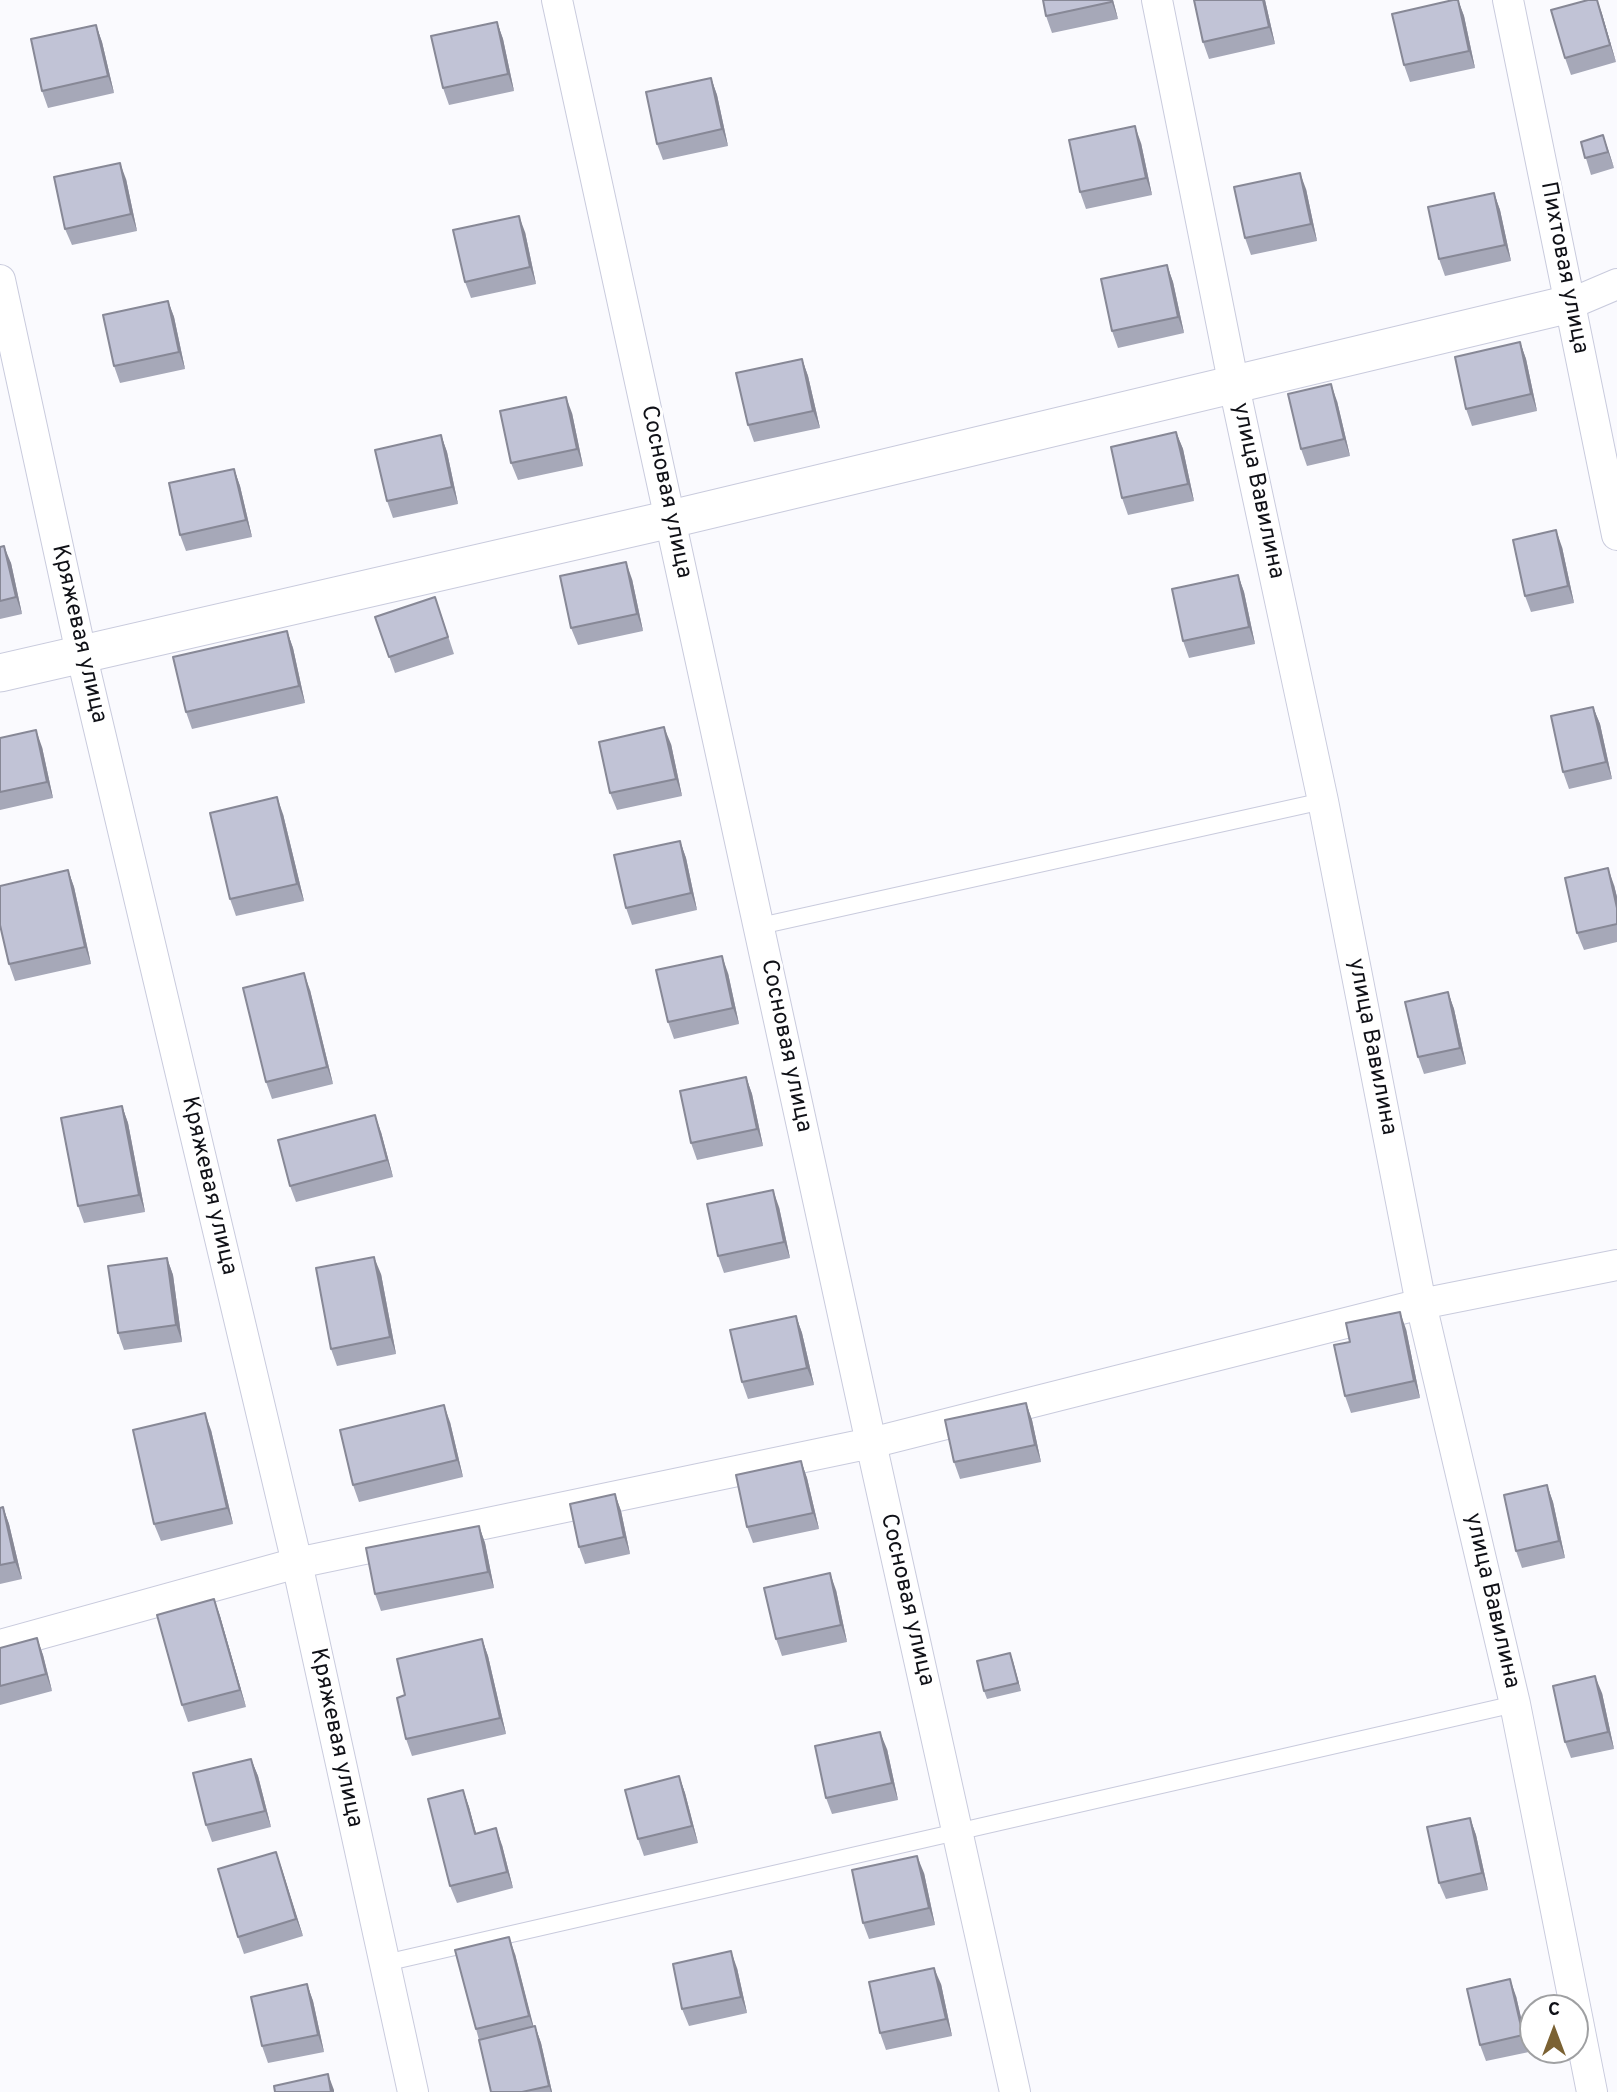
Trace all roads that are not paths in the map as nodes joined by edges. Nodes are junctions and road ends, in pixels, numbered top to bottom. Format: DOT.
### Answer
graph roads {
  1 [pos="557,0"];
  2 [pos="1157,0"];
  3 [pos="1508,0"];
  4 [pos="0,280"];
  5 [pos="1617,284"];
  6 [pos="1570,304"];
  7 [pos="1234,386"];
  8 [pos="671,519"];
  9 [pos="1617,536"];
  10 [pos="81,653"];
  11 [pos="0,673"];
  12 [pos="1323,801"];
  13 [pos="760,926"];
  14 [pos="1617,1265"];
  15 [pos="1421,1304"];
  16 [pos="871,1443"];
  17 [pos="297,1563"];
  18 [pos="0,1645"];
  19 [pos="1515,1704"];
  20 [pos="958,1832"];
  21 [pos="385,1964"];
  22 [pos="413,2092"];
  23 [pos="1015,2092"];
  24 [pos="1592,2092"];
  1 -- 8 [label="street, Сосновая улица"];
  2 -- 7 [label="street, улица Вавилина"];
  3 -- 6 [label="street, Пихтовая улица"];
  4 -- 10 [label="street, Кряжевая улица"];
  5 -- 6 [label="street"];
  6 -- 7 [label="street"];
  6 -- 9 [label="street, Пихтовая улица"];
  7 -- 8 [label="street"];
  7 -- 12 [label="street, улица Вавилина"];
  8 -- 10 [label="street"];
  8 -- 13 [label="street, Сосновая улица"];
  10 -- 11 [label="street"];
  10 -- 17 [label="street, Кряжевая улица"];
  12 -- 13 [label="lane"];
  12 -- 15 [label="street, улица Вавилина"];
  13 -- 16 [label="street, Сосновая улица"];
  14 -- 15 [label="street"];
  15 -- 16 [label="street"];
  15 -- 19 [label="street, улица Вавилина"];
  16 -- 17 [label="street"];
  16 -- 20 [label="street, Сосновая улица"];
  17 -- 18 [label="street"];
  17 -- 21 [label="street, Кряжевая улица"];
  19 -- 20 [label="lane"];
  19 -- 24 [label="street, улица Вавилина"];
  20 -- 21 [label="lane"];
  20 -- 23 [label="street, Сосновая улица"];
  21 -- 22 [label="street, Кряжевая улица"];
}
